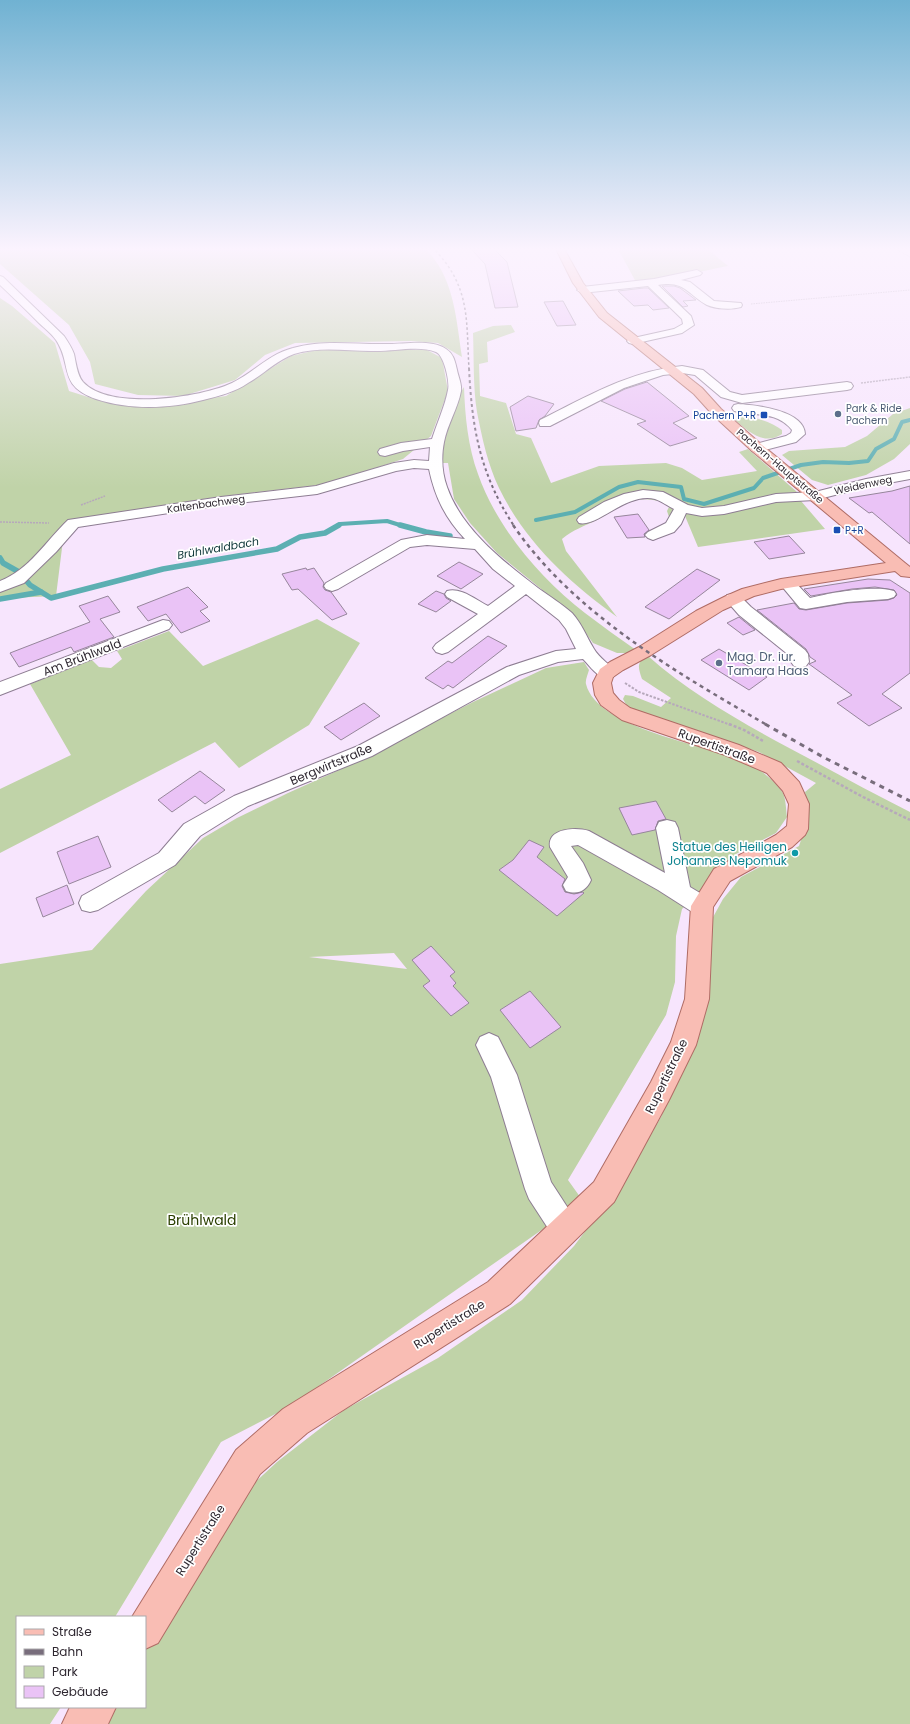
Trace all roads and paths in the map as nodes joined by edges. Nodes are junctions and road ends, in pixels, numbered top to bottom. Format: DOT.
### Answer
graph roads {
  1 [pos="49,327"];
  2 [pos="617,327"];
  3 [pos="685,327"];
  4 [pos="633,341"];
  5 [pos="669,370"];
  6 [pos="910,377"];
  7 [pos="847,386"];
  8 [pos="715,411"];
  9 [pos="545,423"];
  10 [pos="437,442"];
  11 [pos="757,448"];
  12 [pos="384,452"];
  13 [pos="435,465"];
  14 [pos="910,476"];
  15 [pos="815,496"];
  16 [pos="683,508"];
  17 [pos="584,520"];
  18 [pos="0,522"];
  19 [pos="73,523"];
  20 [pos="653,535"];
  21 [pos="477,545"];
  22 [pos="904,571"];
  23 [pos="788,584"];
  24 [pos="332,586"];
  25 [pos="525,586"];
  26 [pos="0,587"];
  27 [pos="453,594"];
  28 [pos="888,594"];
  29 [pos="733,599"];
  30 [pos="489,613"];
  31 [pos="163,625"];
  32 [pos="442,648"];
  33 [pos="587,653"];
  34 [pos="800,662"];
  35 [pos="607,673"];
  36 [pos="0,689"];
  37 [pos="667,828"];
  38 [pos="574,885"];
  39 [pos="691,899"];
  40 [pos="90,903"];
  41 [pos="489,1044"];
  42 [pos="565,1229"];
  43 [pos="146,1628"];
  44 [pos="95,1708"];
  45 [pos="82,1724"];
  1 -- 10 [label="street"];
  2 -- 4 [label="main road, Pachern-Hauptstraße"];
  3 -- 4 [label="street"];
  4 -- 5 [label="main road, Pachern-Hauptstraße"];
  5 -- 7 [label="street"];
  5 -- 8 [label="main road, Pachern-Hauptstraße"];
  5 -- 9 [label="street"];
  6 -- 7 [label="path"];
  8 -- 11 [label="main road, Pachern-Hauptstraße"];
  8 -- 11 [label="street"];
  10 -- 12 [label="street"];
  10 -- 13 [label="street"];
  11 -- 15 [label="main road, Pachern-Hauptstraße"];
  13 -- 19 [label="street, Kaltenbachweg"];
  13 -- 21 [label="street"];
  14 -- 15 [label="street, Weidenweg"];
  15 -- 16 [label="street, Weidenweg"];
  15 -- 22 [label="main road, Pachern-Hauptstraße"];
  16 -- 17 [label="street, Weidenweg"];
  16 -- 20 [label="street"];
  18 -- 19 [label="path"];
  19 -- 26 [label="street"];
  21 -- 24 [label="street"];
  21 -- 25 [label="street"];
  22 -- 23 [label="main road"];
  23 -- 28 [label="street"];
  23 -- 29 [label="main road"];
  25 -- 30 [label="street"];
  25 -- 33 [label="street"];
  27 -- 30 [label="street"];
  29 -- 34 [label="street"];
  29 -- 35 [label="main road"];
  30 -- 32 [label="street"];
  31 -- 36 [label="street, Am Brühlwald"];
  33 -- 35 [label="street"];
  33 -- 40 [label="street, Bergwirtstraße"];
  35 -- 39 [label="main road, Rupertistraße"];
  37 -- 39 [label="street"];
  38 -- 39 [label="street"];
  39 -- 42 [label="main road, Rupertistraße"];
  41 -- 42 [label="street"];
  42 -- 43 [label="main road, Rupertistraße"];
  44 -- 45 [label="main road"];
}
